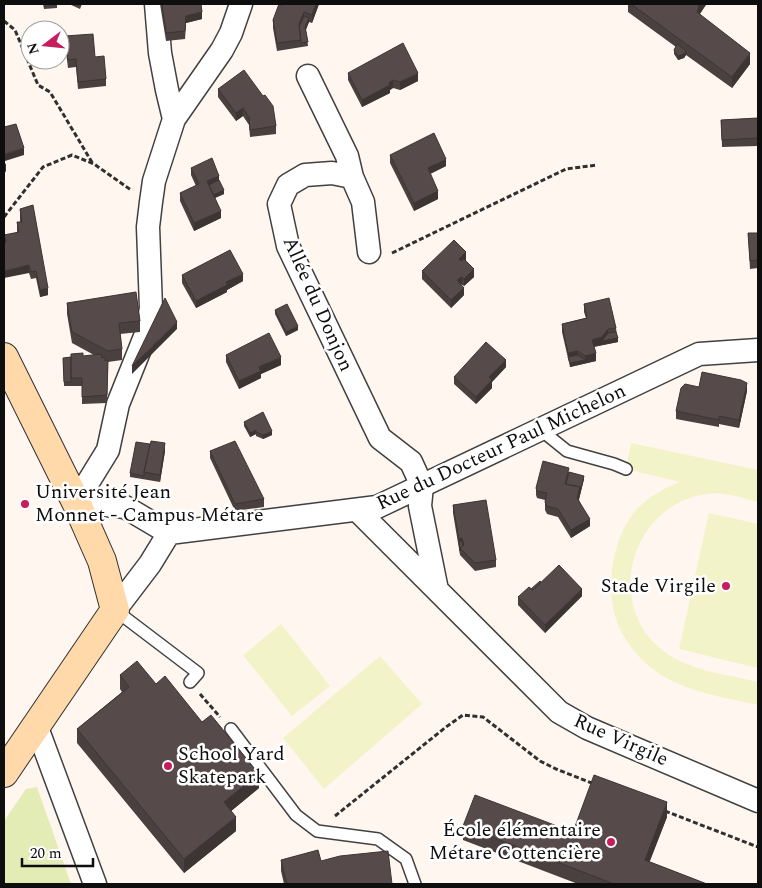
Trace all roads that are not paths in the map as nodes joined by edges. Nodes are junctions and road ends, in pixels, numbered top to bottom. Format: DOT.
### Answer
graph roads {
  1 [pos="156,4"];
  2 [pos="241,4"];
  3 [pos="308,76"];
  4 [pos="174,119"];
  5 [pos="352,177"];
  6 [pos="369,252"];
  7 [pos="758,350"];
  8 [pos="4,357"];
  9 [pos="541,430"];
  10 [pos="626,469"];
  11 [pos="422,486"];
  12 [pos="76,502"];
  13 [pos="357,510"];
  14 [pos="169,533"];
  15 [pos="437,590"];
  16 [pos="115,610"];
  17 [pos="190,682"];
  18 [pos="36,725"];
  19 [pos="230,729"];
  20 [pos="4,773"];
  21 [pos="758,801"];
  22 [pos="95,884"];
  23 [pos="415,884"];
  1 -- 4 [label="street"];
  2 -- 4 [label="street"];
  3 -- 5 [label="street"];
  4 -- 12 [label="street"];
  5 -- 6 [label="street"];
  5 -- 11 [label="street, Allée du Donjon"];
  7 -- 9 [label="street, Rue du Docteur Paul Michelon"];
  8 -- 12 [label="street"];
  9 -- 10 [label="lane"];
  9 -- 11 [label="street, Rue du Docteur Paul Michelon"];
  11 -- 13 [label="street, Rue du Docteur Paul Michelon"];
  11 -- 15 [label="street"];
  12 -- 14 [label="street"];
  12 -- 16 [label="street"];
  13 -- 14 [label="street, Rue du Docteur Paul Michelon"];
  13 -- 15 [label="street, Rue Virgile"];
  14 -- 16 [label="street"];
  15 -- 21 [label="street, Rue Virgile"];
  16 -- 17 [label="lane"];
  16 -- 18 [label="street"];
  18 -- 20 [label="street"];
  18 -- 22 [label="street"];
  19 -- 23 [label="lane"];
}
